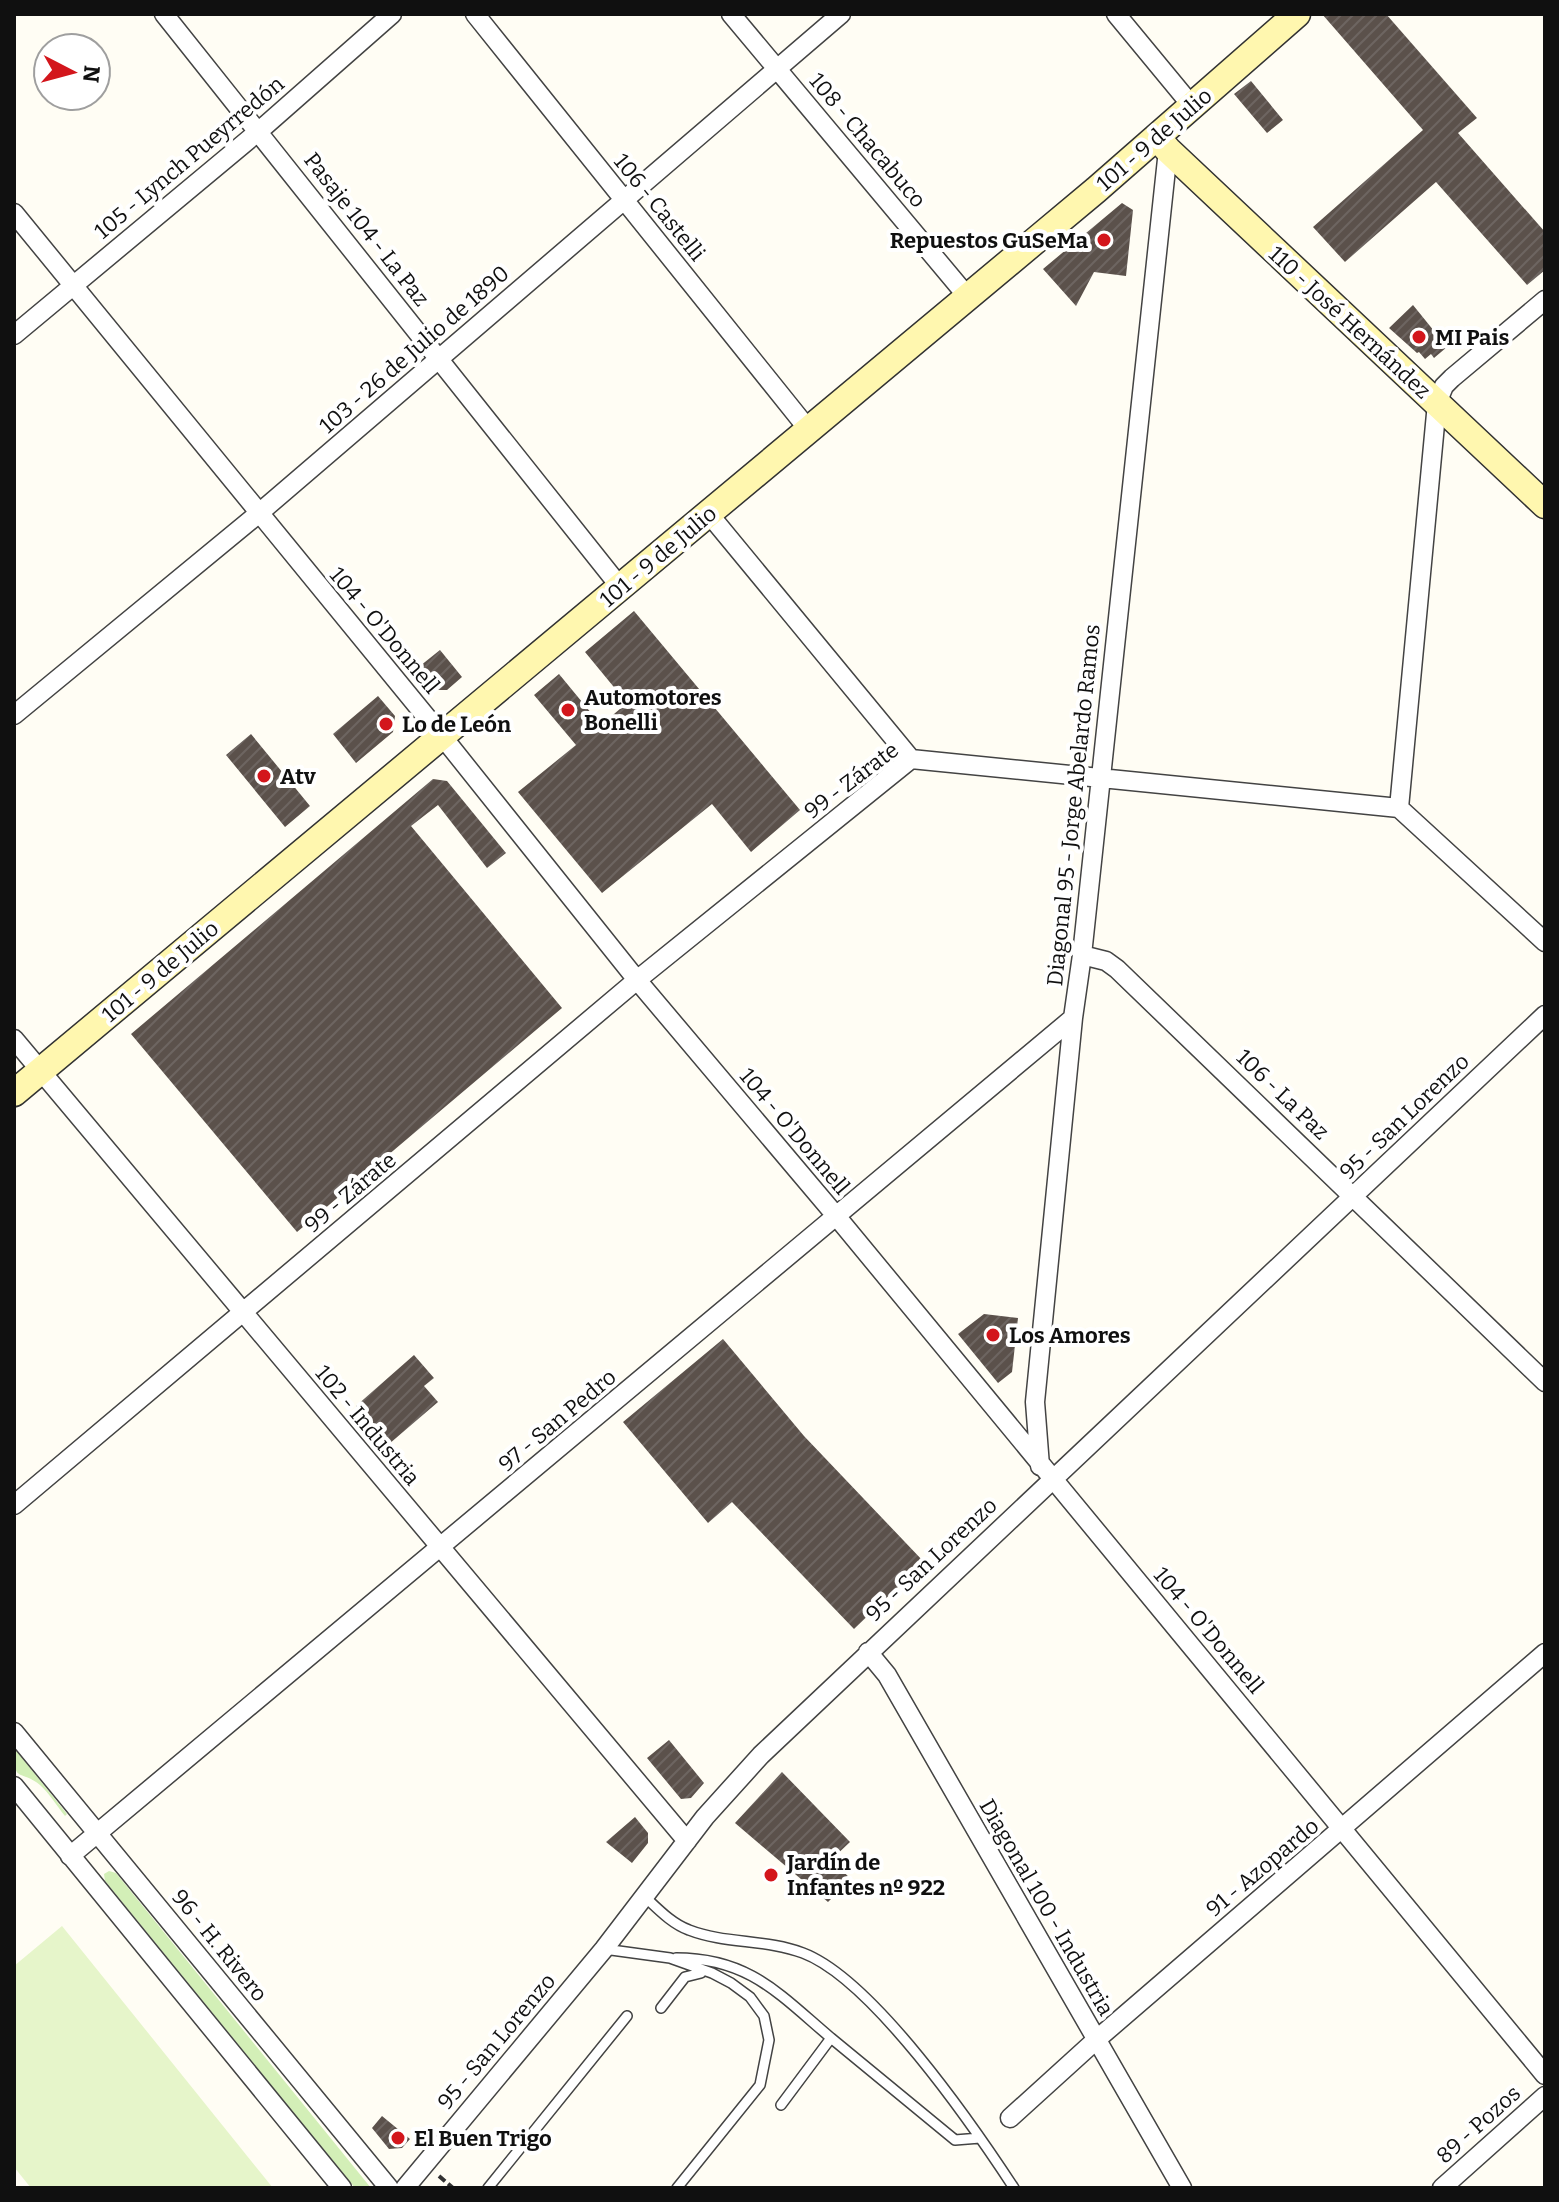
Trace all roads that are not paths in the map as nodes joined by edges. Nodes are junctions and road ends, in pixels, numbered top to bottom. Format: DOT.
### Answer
graph roads {
  1 [pos="164,14"];
  2 [pos="392,14"];
  3 [pos="475,14"];
  4 [pos="731,14"];
  5 [pos="841,14"];
  6 [pos="1116,14"];
  7 [pos="1297,14"];
  8 [pos="776,68"];
  9 [pos="1192,106"];
  10 [pos="259,131"];
  11 [pos="1162,143"];
  12 [pos="624,201"];
  13 [pos="14,213"];
  14 [pos="73,286"];
  15 [pos="967,296"];
  16 [pos="1545,300"];
  17 [pos="14,335"];
  18 [pos="439,358"];
  19 [pos="1437,403"];
  20 [pos="808,429"];
  21 [pos="1545,505"];
  22 [pos="258,514"];
  23 [pos="709,514"];
  24 [pos="621,588"];
  25 [pos="14,715"];
  26 [pos="442,736"];
  27 [pos="911,759"];
  28 [pos="1100,776"];
  29 [pos="1399,808"];
  30 [pos="1545,942"];
  31 [pos="1082,955"];
  32 [pos="637,980"];
  33 [pos="1545,1015"];
  34 [pos="1073,1018"];
  35 [pos="14,1039"];
  36 [pos="40,1071"];
  37 [pos="14,1093"];
  38 [pos="1355,1196"];
  39 [pos="837,1217"];
  40 [pos="244,1314"];
  41 [pos="1545,1382"];
  42 [pos="1046,1472"];
  43 [pos="14,1505"];
  44 [pos="440,1549"];
  45 [pos="868,1652"];
  46 [pos="1545,1653"];
  47 [pos="14,1732"];
  48 [pos="14,1786"];
  49 [pos="1344,1829"];
  50 [pos="97,1833"];
  51 [pos="687,1841"];
  52 [pos="70,1856"];
  53 [pos="645,1897"];
  54 [pos="604,1949"];
  55 [pos="670,1958"];
  56 [pos="712,1973"];
  57 [pos="661,2008"];
  58 [pos="627,2016"];
  59 [pos="831,2038"];
  60 [pos="1096,2040"];
  61 [pos="1545,2075"];
  62 [pos="1545,2096"];
  63 [pos="781,2105"];
  64 [pos="1010,2118"];
  65 [pos="980,2138"];
  66 [pos="342,2188"];
  67 [pos="389,2188"];
  68 [pos="405,2188"];
  69 [pos="488,2188"];
  70 [pos="677,2188"];
  71 [pos="1014,2188"];
  72 [pos="1182,2188"];
  73 [pos="1442,2188"];
  1 -- 10 [label="street, Pasaje 104 - La Paz"];
  2 -- 10 [label="street, 105 - Lynch Pueyrredón"];
  3 -- 12 [label="street, 106 - Castelli"];
  4 -- 8 [label="street, 108 - Chacabuco"];
  5 -- 8 [label="street, 103 - 26 de Julio de 1890"];
  6 -- 9 [label="street"];
  7 -- 9 [label="street, 101 - 9 de Julio"];
  8 -- 12 [label="street, 103 - 26 de Julio de 1890"];
  8 -- 15 [label="street, 108 - Chacabuco"];
  9 -- 11 [label="street, 101 - 9 de Julio"];
  10 -- 14 [label="street, 105 - Lynch Pueyrredón"];
  10 -- 18 [label="street, Pasaje 104 - La Paz"];
  11 -- 15 [label="street, 101 - 9 de Julio"];
  11 -- 19 [label="street, 110 - José Hernández"];
  11 -- 28 [label="street, Diagonal 95 - Jorge Abelardo Ramos"];
  12 -- 18 [label="street, 103 - 26 de Julio de 1890"];
  12 -- 20 [label="street, 106 - Castelli"];
  13 -- 14 [label="street, 104 - O'Donnell"];
  14 -- 17 [label="street, 105 - Lynch Pueyrredón"];
  14 -- 22 [label="street, 104 - O'Donnell"];
  15 -- 20 [label="street, 101 - 9 de Julio"];
  16 -- 19 [label="street"];
  18 -- 22 [label="street, 103 - 26 de Julio de 1890"];
  18 -- 24 [label="street, Pasaje 104 - La Paz"];
  19 -- 21 [label="street, 110 - José Hernández"];
  19 -- 29 [label="street"];
  20 -- 23 [label="street, 101 - 9 de Julio"];
  22 -- 25 [label="street, 103 - 26 de Julio de 1890"];
  22 -- 26 [label="street, 104 - O'Donnell"];
  23 -- 24 [label="street, 101 - 9 de Julio"];
  23 -- 27 [label="street"];
  24 -- 26 [label="street, 101 - 9 de Julio"];
  26 -- 32 [label="street, 104 - O'Donnell"];
  26 -- 36 [label="street, 101 - 9 de Julio"];
  27 -- 28 [label="street, 99 - Zárate"];
  27 -- 32 [label="street, 99 - Zárate"];
  28 -- 29 [label="street, 99 - Zárate"];
  28 -- 31 [label="street, Diagonal 95 - Jorge Abelardo Ramos"];
  29 -- 30 [label="street"];
  31 -- 34 [label="street, Diagonal 95 - Jorge Abelardo Ramos"];
  31 -- 38 [label="street, 106 - La Paz"];
  32 -- 39 [label="street, 104 - O'Donnell"];
  32 -- 40 [label="street, 99 - Zárate"];
  33 -- 38 [label="street, 95 - San Lorenzo"];
  34 -- 39 [label="street, 97 - San Pedro"];
  34 -- 42 [label="street, Diagonal 95 - Jorge Abelardo Ramos"];
  35 -- 36 [label="street, 102 - Industria"];
  36 -- 37 [label="street, 101 - 9 de Julio"];
  36 -- 40 [label="street, 102 - Industria"];
  38 -- 41 [label="street, 106 - La Paz"];
  38 -- 42 [label="street, 95 - San Lorenzo"];
  39 -- 42 [label="street, 104 - O'Donnell"];
  39 -- 44 [label="street, 97 - San Pedro"];
  40 -- 43 [label="street, 99 - Zárate"];
  40 -- 44 [label="street, 102 - Industria"];
  42 -- 45 [label="street, 95 - San Lorenzo"];
  42 -- 49 [label="street, 104 - O'Donnell"];
  44 -- 50 [label="street, 97 - San Pedro"];
  44 -- 51 [label="street, 102 - Industria"];
  45 -- 51 [label="street, 95 - San Lorenzo"];
  45 -- 60 [label="street, Diagonal 100 - Industria"];
  46 -- 49 [label="street, 91 - Azopardo"];
  47 -- 50 [label="street, 96 - H. Rivero"];
  48 -- 52 [label="street"];
  49 -- 60 [label="street, 91 - Azopardo"];
  49 -- 61 [label="street, 104 - O'Donnell"];
  50 -- 52 [label="street, 97 - San Pedro"];
  50 -- 67 [label="street, 96 - H. Rivero"];
  51 -- 53 [label="street, 95 - San Lorenzo"];
  52 -- 66 [label="street"];
  53 -- 54 [label="street, 95 - San Lorenzo"];
  53 -- 65 [label="lane"];
  54 -- 55 [label="lane"];
  54 -- 68 [label="street, 95 - San Lorenzo"];
  55 -- 56 [label="lane"];
  55 -- 59 [label="lane"];
  56 -- 57 [label="lane"];
  56 -- 70 [label="lane"];
  58 -- 69 [label="lane"];
  59 -- 63 [label="lane"];
  59 -- 65 [label="lane"];
  60 -- 64 [label="street, 91 - Azopardo"];
  60 -- 72 [label="street, Diagonal 100 - Industria"];
  62 -- 73 [label="street, 89 - Pozos"];
  65 -- 71 [label="lane"];
}
